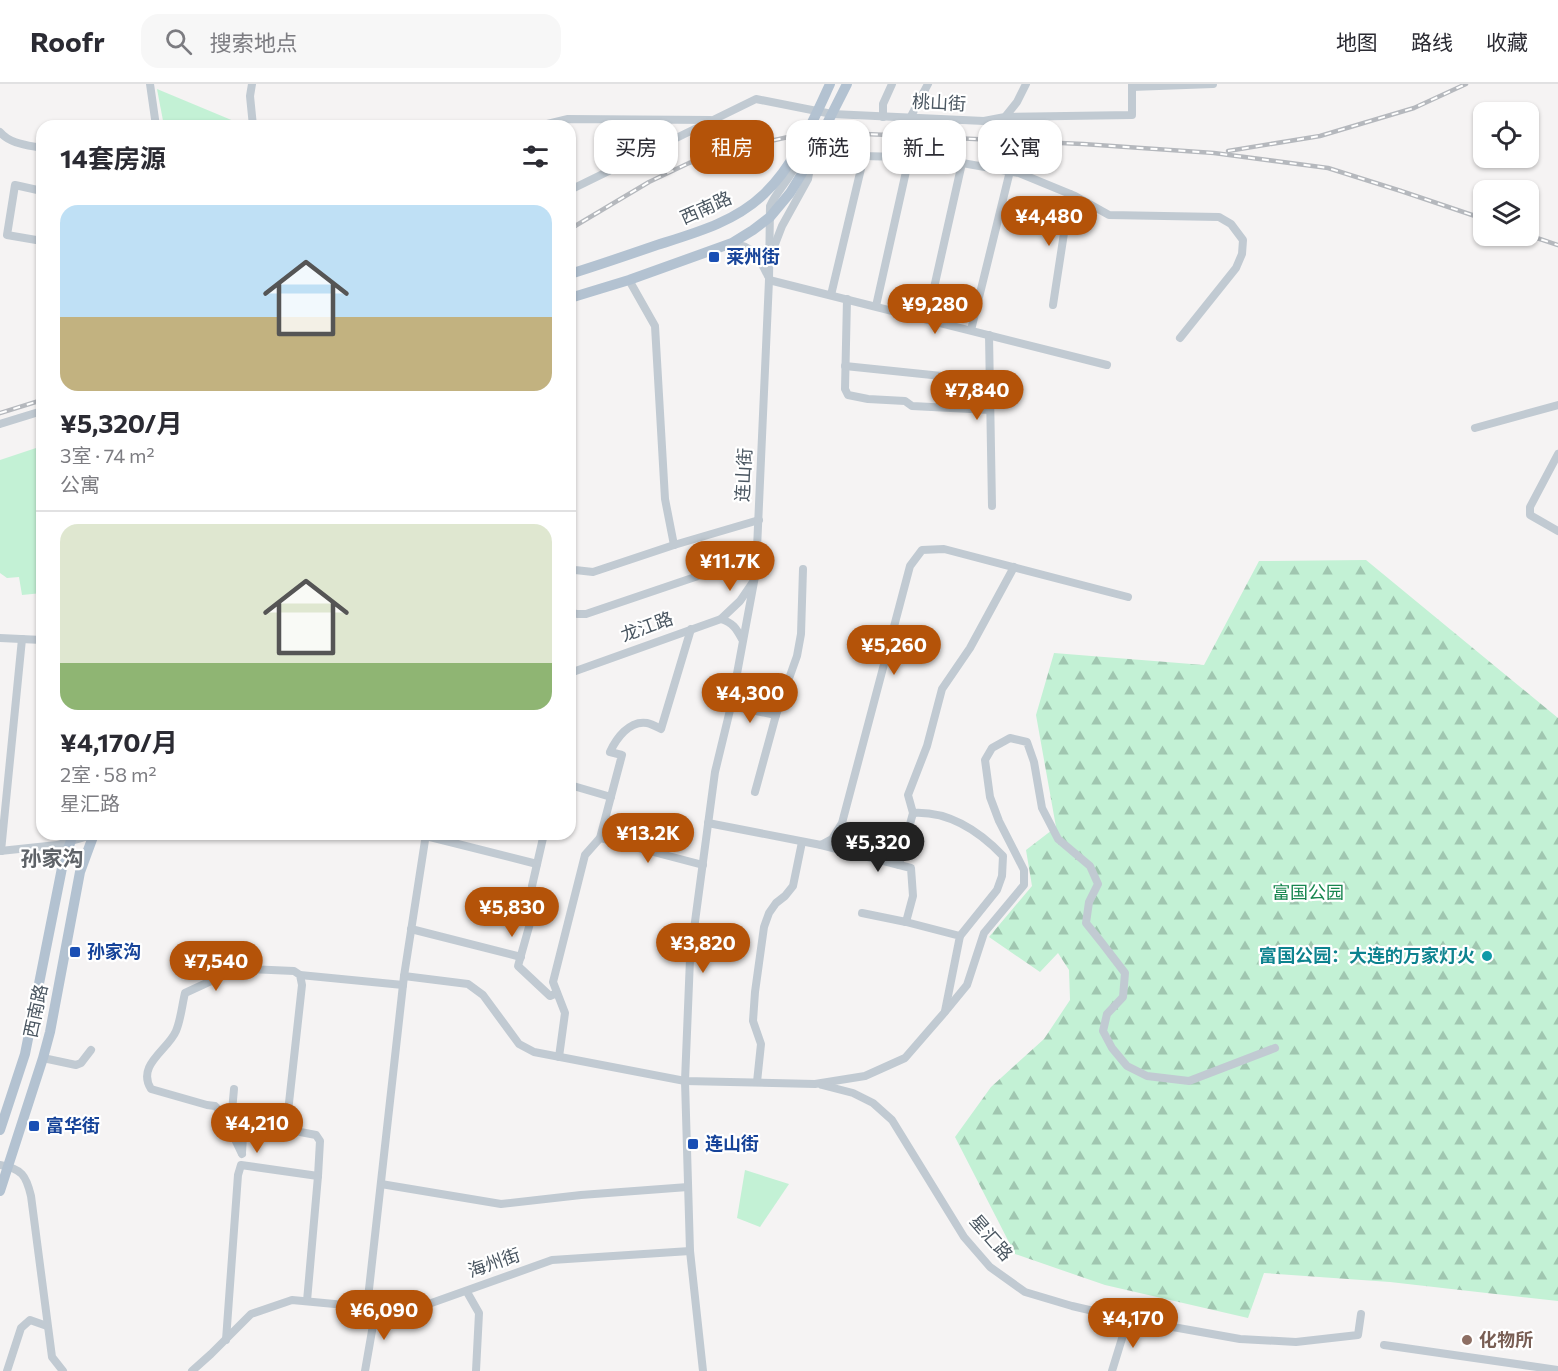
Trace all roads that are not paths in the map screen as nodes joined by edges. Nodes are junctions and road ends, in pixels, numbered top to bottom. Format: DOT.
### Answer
graph roads {
  1 [pos="150,84"];
  2 [pos="252,84"];
  3 [pos="830,84"];
  4 [pos="847,84"];
  5 [pos="892,84"];
  6 [pos="928,84"];
  7 [pos="1026,84"];
  8 [pos="1213,84"];
  9 [pos="1132,85"];
  10 [pos="817,112"];
  11 [pos="832,114"];
  12 [pos="883,117"];
  13 [pos="1005,117"];
  14 [pos="910,118"];
  15 [pos="155,120"];
  16 [pos="252,120"];
  17 [pos="564,120"];
  18 [pos="713,120"];
  19 [pos="813,120"];
  20 [pos="829,120"];
  21 [pos="690,131"];
  22 [pos="0,132"];
  23 [pos="36,147"];
  24 [pos="786,165"];
  25 [pos="790,174"];
  26 [pos="802,174"];
  27 [pos="809,174"];
  28 [pos="860,174"];
  29 [pos="905,174"];
  30 [pos="960,174"];
  31 [pos="1009,174"];
  32 [pos="1021,174"];
  33 [pos="576,187"];
  34 [pos="36,190"];
  35 [pos="1070,194"];
  36 [pos="770,217"];
  37 [pos="36,240"];
  38 [pos="728,244"];
  39 [pos="770,258"];
  40 [pos="576,272"];
  41 [pos="629,280"];
  42 [pos="769,280"];
  43 [pos="831,295"];
  44 [pos="576,296"];
  45 [pos="847,299"];
  46 [pos="1053,305"];
  47 [pos="876,306"];
  48 [pos="927,319"];
  49 [pos="971,330"];
  50 [pos="989,334"];
  51 [pos="1180,338"];
  52 [pos="1107,365"];
  53 [pos="845,366"];
  54 [pos="990,381"];
  55 [pos="1558,405"];
  56 [pos="990,410"];
  57 [pos="36,413"];
  58 [pos="0,424"];
  59 [pos="1475,428"];
  60 [pos="1558,454"];
  61 [pos="992,506"];
  62 [pos="759,520"];
  63 [pos="1558,531"];
  64 [pos="674,545"];
  65 [pos="757,556"];
  66 [pos="1014,567"];
  67 [pos="803,569"];
  68 [pos="576,570"];
  69 [pos="755,580"];
  70 [pos="1128,597"];
  71 [pos="576,615"];
  72 [pos="721,618"];
  73 [pos="691,629"];
  74 [pos="0,638"];
  75 [pos="22,639"];
  76 [pos="742,639"];
  77 [pos="36,640"];
  78 [pos="576,671"];
  79 [pos="730,706"];
  80 [pos="776,716"];
  81 [pos="576,787"];
  82 [pos="755,792"];
  83 [pos="611,796"];
  84 [pos="913,813"];
  85 [pos="708,823"];
  86 [pos="600,838"];
  87 [pos="61,840"];
  88 [pos="71,840"];
  89 [pos="92,840"];
  90 [pos="425,840"];
  91 [pos="445,840"];
  92 [pos="543,840"];
  93 [pos="802,842"];
  94 [pos="821,845"];
  95 [pos="1,851"];
  96 [pos="537,864"];
  97 [pos="703,865"];
  98 [pos="899,865"];
  99 [pos="862,913"];
  100 [pos="906,922"];
  101 [pos="411,929"];
  102 [pos="960,936"];
  103 [pos="521,957"];
  104 [pos="300,975"];
  105 [pos="403,980"];
  106 [pos="557,993"];
  107 [pos="944,1013"];
  108 [pos="1275,1048"];
  109 [pos="91,1050"];
  110 [pos="559,1057"];
  111 [pos="43,1058"];
  112 [pos="685,1081"];
  113 [pos="757,1082"];
  114 [pos="815,1084"];
  115 [pos="234,1089"];
  116 [pos="0,1130"];
  117 [pos="242,1154"];
  118 [pos="4,1165"];
  119 [pos="241,1166"];
  120 [pos="318,1176"];
  121 [pos="381,1184"];
  122 [pos="688,1187"];
  123 [pos="0,1191"];
  124 [pos="690,1251"];
  125 [pos="466,1292"];
  126 [pos="307,1302"];
  127 [pos="371,1307"];
  128 [pos="1360,1314"];
  129 [pos="1128,1319"];
  130 [pos="47,1326"];
  131 [pos="226,1340"];
  132 [pos="1384,1345"];
  133 [pos="1558,1370"];
  134 [pos="7,1371"];
  135 [pos="63,1371"];
  136 [pos="192,1371"];
  137 [pos="365,1371"];
  138 [pos="476,1371"];
  139 [pos="703,1371"];
  140 [pos="1112,1371"];
  1 -- 15 [label="street"];
  2 -- 16 [label="street"];
  3 -- 10 [label="main road, 西南路"];
  4 -- 11 [label="main road"];
  5 -- 12 [label="street"];
  6 -- 14 [label="street"];
  7 -- 13 [label="street"];
  8 -- 9 [label="street"];
  9 -- 13 [label="street, 桃山街"];
  10 -- 11 [label="street, 桃山街"];
  10 -- 18 [label="street, 桃山街"];
  10 -- 19 [label="main road, 西南路"];
  11 -- 12 [label="street, 桃山街"];
  11 -- 20 [label="main road"];
  12 -- 14 [label="street, 桃山街"];
  13 -- 14 [label="street, 桃山街"];
  17 -- 18 [label="street"];
  21 -- 33 [label="street, 桃山街"];
  22 -- 23 [label="street"];
  24 -- 40 [label="main road, 西南路"];
  25 -- 36 [label="street, 连山街"];
  26 -- 36 [label="main road"];
  27 -- 39 [label="street"];
  28 -- 43 [label="street"];
  29 -- 47 [label="street"];
  30 -- 48 [label="street"];
  31 -- 49 [label="street"];
  32 -- 35 [label="street"];
  34 -- 37 [label="street"];
  35 -- 46 [label="street"];
  35 -- 51 [label="street"];
  36 -- 38 [label="main road"];
  36 -- 39 [label="street, 连山街"];
  38 -- 41 [label="main road"];
  38 -- 42 [label="street"];
  39 -- 42 [label="street, 连山街"];
  41 -- 44 [label="main road"];
  41 -- 64 [label="street"];
  42 -- 43 [label="street"];
  42 -- 62 [label="street, 连山街"];
  43 -- 45 [label="street"];
  45 -- 47 [label="street"];
  45 -- 53 [label="street"];
  47 -- 48 [label="street"];
  48 -- 49 [label="street"];
  49 -- 50 [label="street"];
  50 -- 52 [label="street"];
  50 -- 54 [label="street"];
  53 -- 54 [label="street"];
  53 -- 56 [label="street"];
  54 -- 56 [label="street"];
  55 -- 59 [label="street"];
  56 -- 61 [label="street"];
  57 -- 58 [label="street"];
  60 -- 63 [label="street"];
  62 -- 64 [label="street"];
  62 -- 65 [label="street, 连山街"];
  64 -- 68 [label="street"];
  65 -- 69 [label="street, 连山街"];
  65 -- 71 [label="street"];
  66 -- 70 [label="street"];
  66 -- 84 [label="street"];
  66 -- 94 [label="street"];
  67 -- 80 [label="street"];
  69 -- 72 [label="street, 龙江路"];
  69 -- 76 [label="street, 连山街"];
  72 -- 73 [label="street, 龙江路"];
  72 -- 76 [label="street"];
  73 -- 78 [label="street, 龙江路"];
  73 -- 83 [label="street"];
  74 -- 75 [label="street"];
  75 -- 77 [label="street"];
  75 -- 95 [label="street"];
  76 -- 79 [label="street, 连山街"];
  79 -- 80 [label="street"];
  79 -- 85 [label="street, 连山街"];
  80 -- 82 [label="street"];
  81 -- 83 [label="street"];
  83 -- 86 [label="street"];
  84 -- 98 [label="street"];
  84 -- 102 [label="street"];
  85 -- 93 [label="street"];
  85 -- 97 [label="street, 连山街"];
  86 -- 97 [label="street"];
  86 -- 106 [label="street"];
  87 -- 95 [label="street"];
  88 -- 116 [label="main road, 西南路"];
  89 -- 111 [label="main road, 西南路"];
  90 -- 101 [label="street"];
  91 -- 96 [label="street"];
  92 -- 96 [label="street"];
  93 -- 94 [label="street"];
  93 -- 113 [label="street"];
  94 -- 98 [label="street"];
  96 -- 103 [label="street"];
  97 -- 112 [label="street, 连山街"];
  98 -- 100 [label="street"];
  99 -- 100 [label="street"];
  100 -- 102 [label="street"];
  101 -- 103 [label="street"];
  101 -- 105 [label="street"];
  102 -- 107 [label="street"];
  103 -- 106 [label="street"];
  104 -- 105 [label="street"];
  104 -- 117 [label="street"];
  104 -- 120 [label="street"];
  105 -- 110 [label="street"];
  105 -- 121 [label="street"];
  106 -- 110 [label="street"];
  107 -- 108 [label="street"];
  107 -- 114 [label="street"];
  109 -- 111 [label="street"];
  110 -- 112 [label="street"];
  111 -- 118 [label="main road, 西南路"];
  112 -- 113 [label="street"];
  112 -- 122 [label="street, 连山街"];
  113 -- 114 [label="street"];
  114 -- 129 [label="street, 星汇路"];
  115 -- 117 [label="street"];
  117 -- 119 [label="street"];
  118 -- 123 [label="main road, 西南路"];
  118 -- 130 [label="street"];
  119 -- 120 [label="street"];
  119 -- 131 [label="street"];
  120 -- 126 [label="street"];
  121 -- 122 [label="street"];
  121 -- 127 [label="street"];
  122 -- 124 [label="street, 连山街"];
  124 -- 127 [label="street, 海州街"];
  124 -- 139 [label="street, 连山街"];
  125 -- 138 [label="street"];
  126 -- 127 [label="street, 海州街"];
  126 -- 131 [label="street, 海州街"];
  127 -- 137 [label="street"];
  128 -- 129 [label="street, 星汇路"];
  129 -- 140 [label="street"];
  130 -- 134 [label="street"];
  130 -- 135 [label="street"];
  131 -- 136 [label="street, 海州街"];
  132 -- 133 [label="street"];
}
